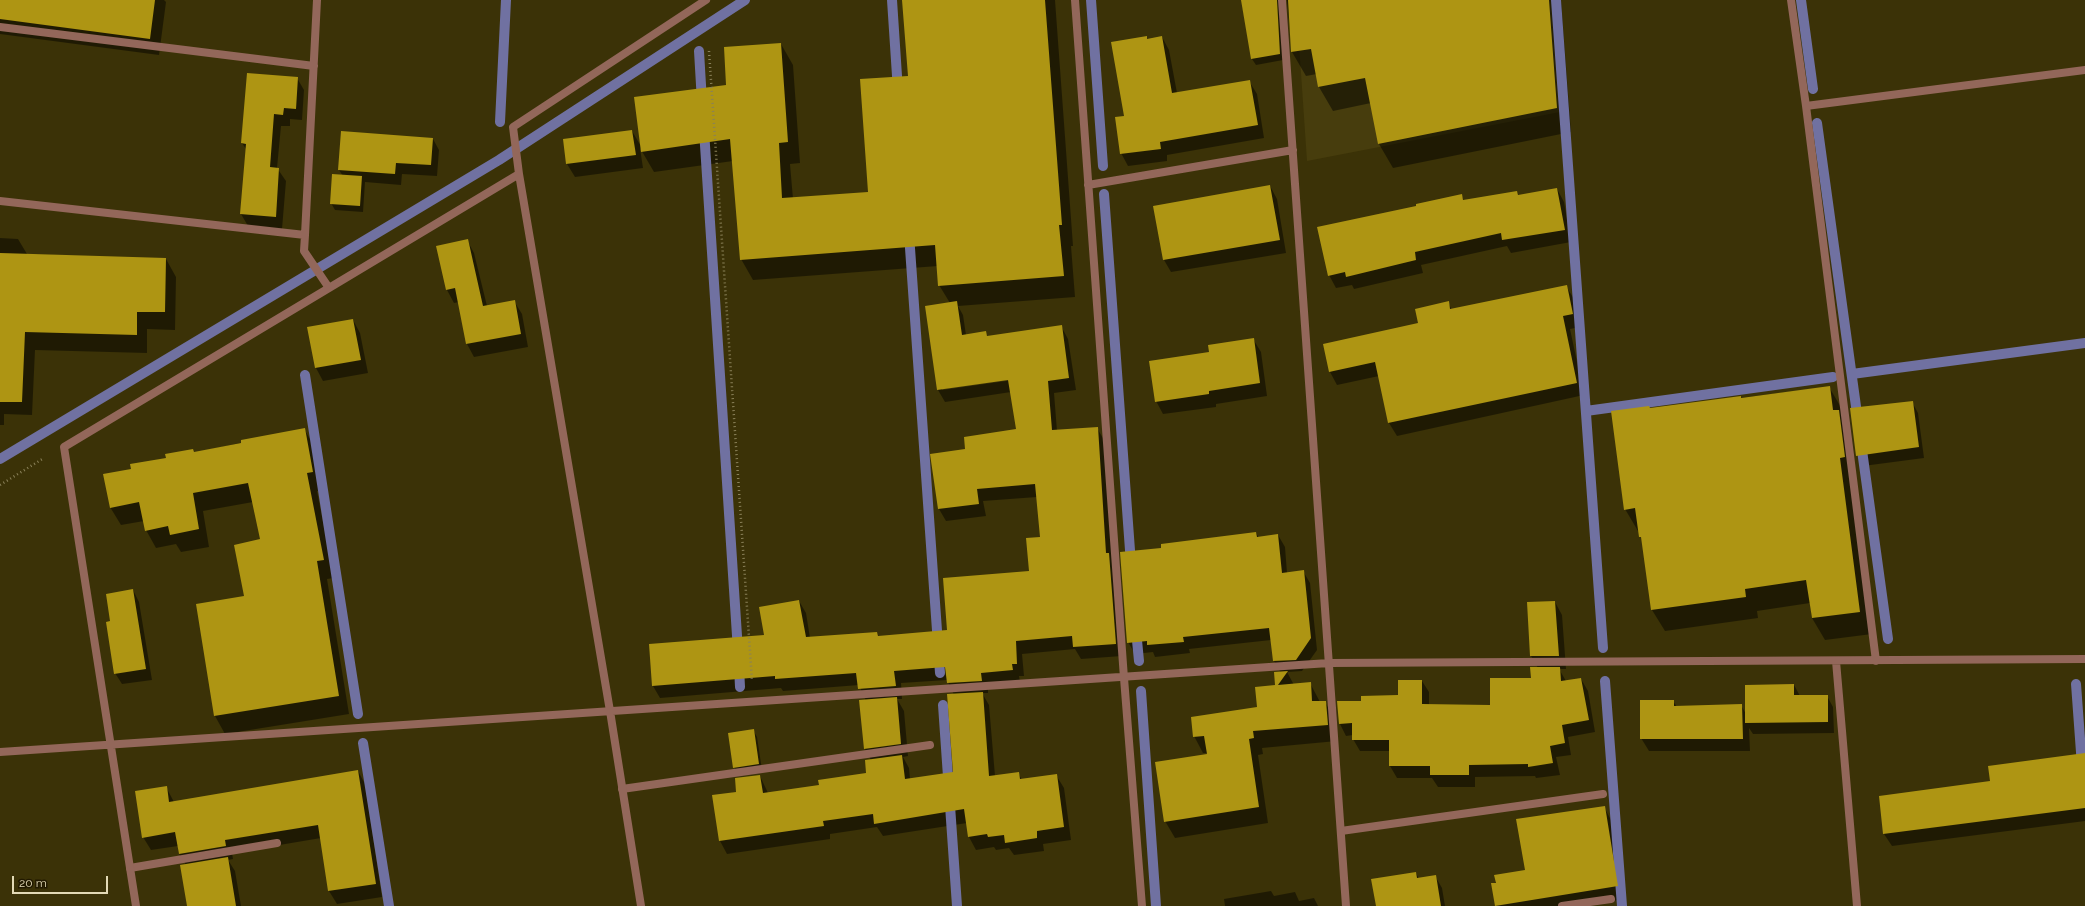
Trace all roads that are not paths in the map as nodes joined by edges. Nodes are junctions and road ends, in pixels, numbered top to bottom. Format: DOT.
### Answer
graph roads {
  1 [pos="317,0"];
  2 [pos="706,0"];
  3 [pos="1075,0"];
  4 [pos="1282,0"];
  5 [pos="1791,0"];
  6 [pos="0,27"];
  7 [pos="314,66"];
  8 [pos="2085,70"];
  9 [pos="1806,106"];
  10 [pos="1293,150"];
  11 [pos="519,170"];
  12 [pos="1088,185"];
  13 [pos="0,201"];
  14 [pos="305,235"];
  15 [pos="329,288"];
  16 [pos="2085,659"];
  17 [pos="1836,661"];
  18 [pos="1876,661"];
  19 [pos="1329,663"];
  20 [pos="1124,678"];
  21 [pos="610,711"];
  22 [pos="111,744"];
  23 [pos="930,745"];
  24 [pos="0,752"];
  25 [pos="622,789"];
  26 [pos="1603,794"];
  27 [pos="1341,831"];
  28 [pos="278,843"];
  29 [pos="130,868"];
  30 [pos="1611,899"];
  31 [pos="136,906"];
  32 [pos="641,906"];
  33 [pos="1142,906"];
  34 [pos="1346,906"];
  35 [pos="1562,906"];
  36 [pos="1857,906"];
  1 -- 7 [label="street"];
  2 -- 11 [label="street"];
  3 -- 12 [label="street"];
  4 -- 10 [label="street"];
  5 -- 9 [label="street"];
  6 -- 7 [label="street"];
  7 -- 14 [label="street"];
  8 -- 9 [label="street"];
  9 -- 18 [label="street"];
  10 -- 12 [label="street"];
  10 -- 19 [label="street"];
  11 -- 15 [label="street"];
  11 -- 21 [label="street"];
  12 -- 20 [label="street"];
  13 -- 14 [label="street"];
  14 -- 15 [label="street"];
  15 -- 22 [label="street"];
  16 -- 18 [label="street"];
  17 -- 18 [label="street"];
  17 -- 19 [label="street"];
  17 -- 36 [label="street"];
  19 -- 20 [label="street"];
  19 -- 27 [label="street"];
  20 -- 21 [label="street"];
  20 -- 33 [label="street"];
  21 -- 22 [label="street"];
  21 -- 25 [label="street"];
  22 -- 24 [label="street"];
  22 -- 29 [label="street"];
  23 -- 25 [label="street"];
  25 -- 32 [label="street"];
  26 -- 27 [label="street"];
  27 -- 34 [label="street"];
  28 -- 29 [label="street"];
  29 -- 31 [label="street"];
  30 -- 35 [label="street"];
}
